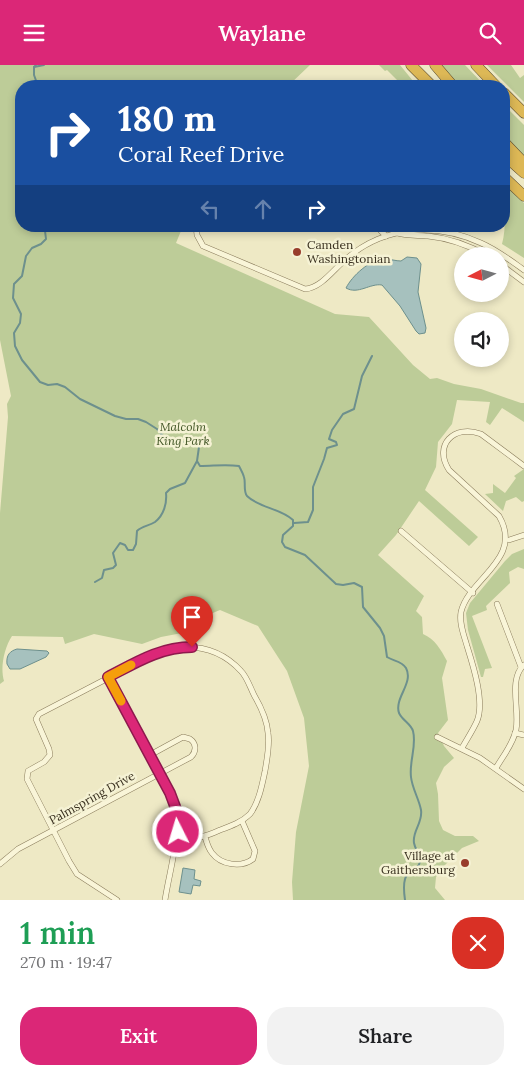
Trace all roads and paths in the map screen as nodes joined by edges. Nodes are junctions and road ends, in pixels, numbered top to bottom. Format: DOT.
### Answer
graph roads {
  1 [pos="407,65"];
  2 [pos="411,65"];
  3 [pos="434,65"];
  4 [pos="476,65"];
  5 [pos="419,80"];
  6 [pos="426,80"];
  7 [pos="448,80"];
  8 [pos="490,80"];
  9 [pos="510,99"];
  10 [pos="524,113"];
  11 [pos="510,148"];
  12 [pos="510,160"];
  13 [pos="524,163"];
  14 [pos="524,173"];
  15 [pos="510,183"];
  16 [pos="524,196"];
  17 [pos="197,232"];
  18 [pos="382,232"];
  19 [pos="402,232"];
  20 [pos="440,232"];
  21 [pos="396,233"];
  22 [pos="386,236"];
  23 [pos="467,247"];
  24 [pos="524,270"];
  25 [pos="509,271"];
  26 [pos="524,282"];
  27 [pos="524,466"];
  28 [pos="401,531"];
  29 [pos="524,535"];
  30 [pos="509,540"];
  31 [pos="473,593"];
  32 [pos="497,604"];
  33 [pos="523,666"];
  34 [pos="108,677"];
  35 [pos="515,733"];
  36 [pos="524,735"];
  37 [pos="437,737"];
  38 [pos="462,748"];
  39 [pos="150,755"];
  40 [pos="496,769"];
  41 [pos="160,773"];
  42 [pos="524,789"];
  43 [pos="242,821"];
  44 [pos="54,831"];
  45 [pos="178,832"];
  46 [pos="205,837"];
  47 [pos="0,863"];
  48 [pos="117,900"];
  49 [pos="165,900"];
  1 -- 5 [label="highway"];
  2 -- 6 [label="highway"];
  3 -- 7 [label="highway"];
  4 -- 8 [label="highway"];
  9 -- 10 [label="highway"];
  11 -- 13 [label="highway"];
  12 -- 14 [label="highway"];
  15 -- 16 [label="highway"];
  17 -- 22 [label="street"];
  18 -- 22 [label="street"];
  19 -- 21 [label="street"];
  20 -- 24 [label="street"];
  21 -- 22 [label="street"];
  21 -- 23 [label="street"];
  25 -- 26 [label="street"];
  27 -- 30 [label="street"];
  28 -- 31 [label="street"];
  29 -- 30 [label="street"];
  30 -- 31 [label="street"];
  31 -- 38 [label="street"];
  32 -- 33 [label="street"];
  33 -- 35 [label="street"];
  34 -- 39 [label="street"];
  34 -- 43 [label="street"];
  34 -- 44 [label="street"];
  35 -- 36 [label="street"];
  35 -- 40 [label="street"];
  37 -- 38 [label="street"];
  38 -- 40 [label="street"];
  39 -- 41 [label="street"];
  39 -- 41 [label="street, Palmspring Drive"];
  40 -- 42 [label="street"];
  41 -- 44 [label="street, Palmspring Drive"];
  41 -- 45 [label="street"];
  43 -- 46 [label="street"];
  43 -- 46 [label="street"];
  44 -- 47 [label="street, Palmspring Drive"];
  44 -- 48 [label="street"];
  45 -- 46 [label="street"];
  45 -- 49 [label="street"];
}
